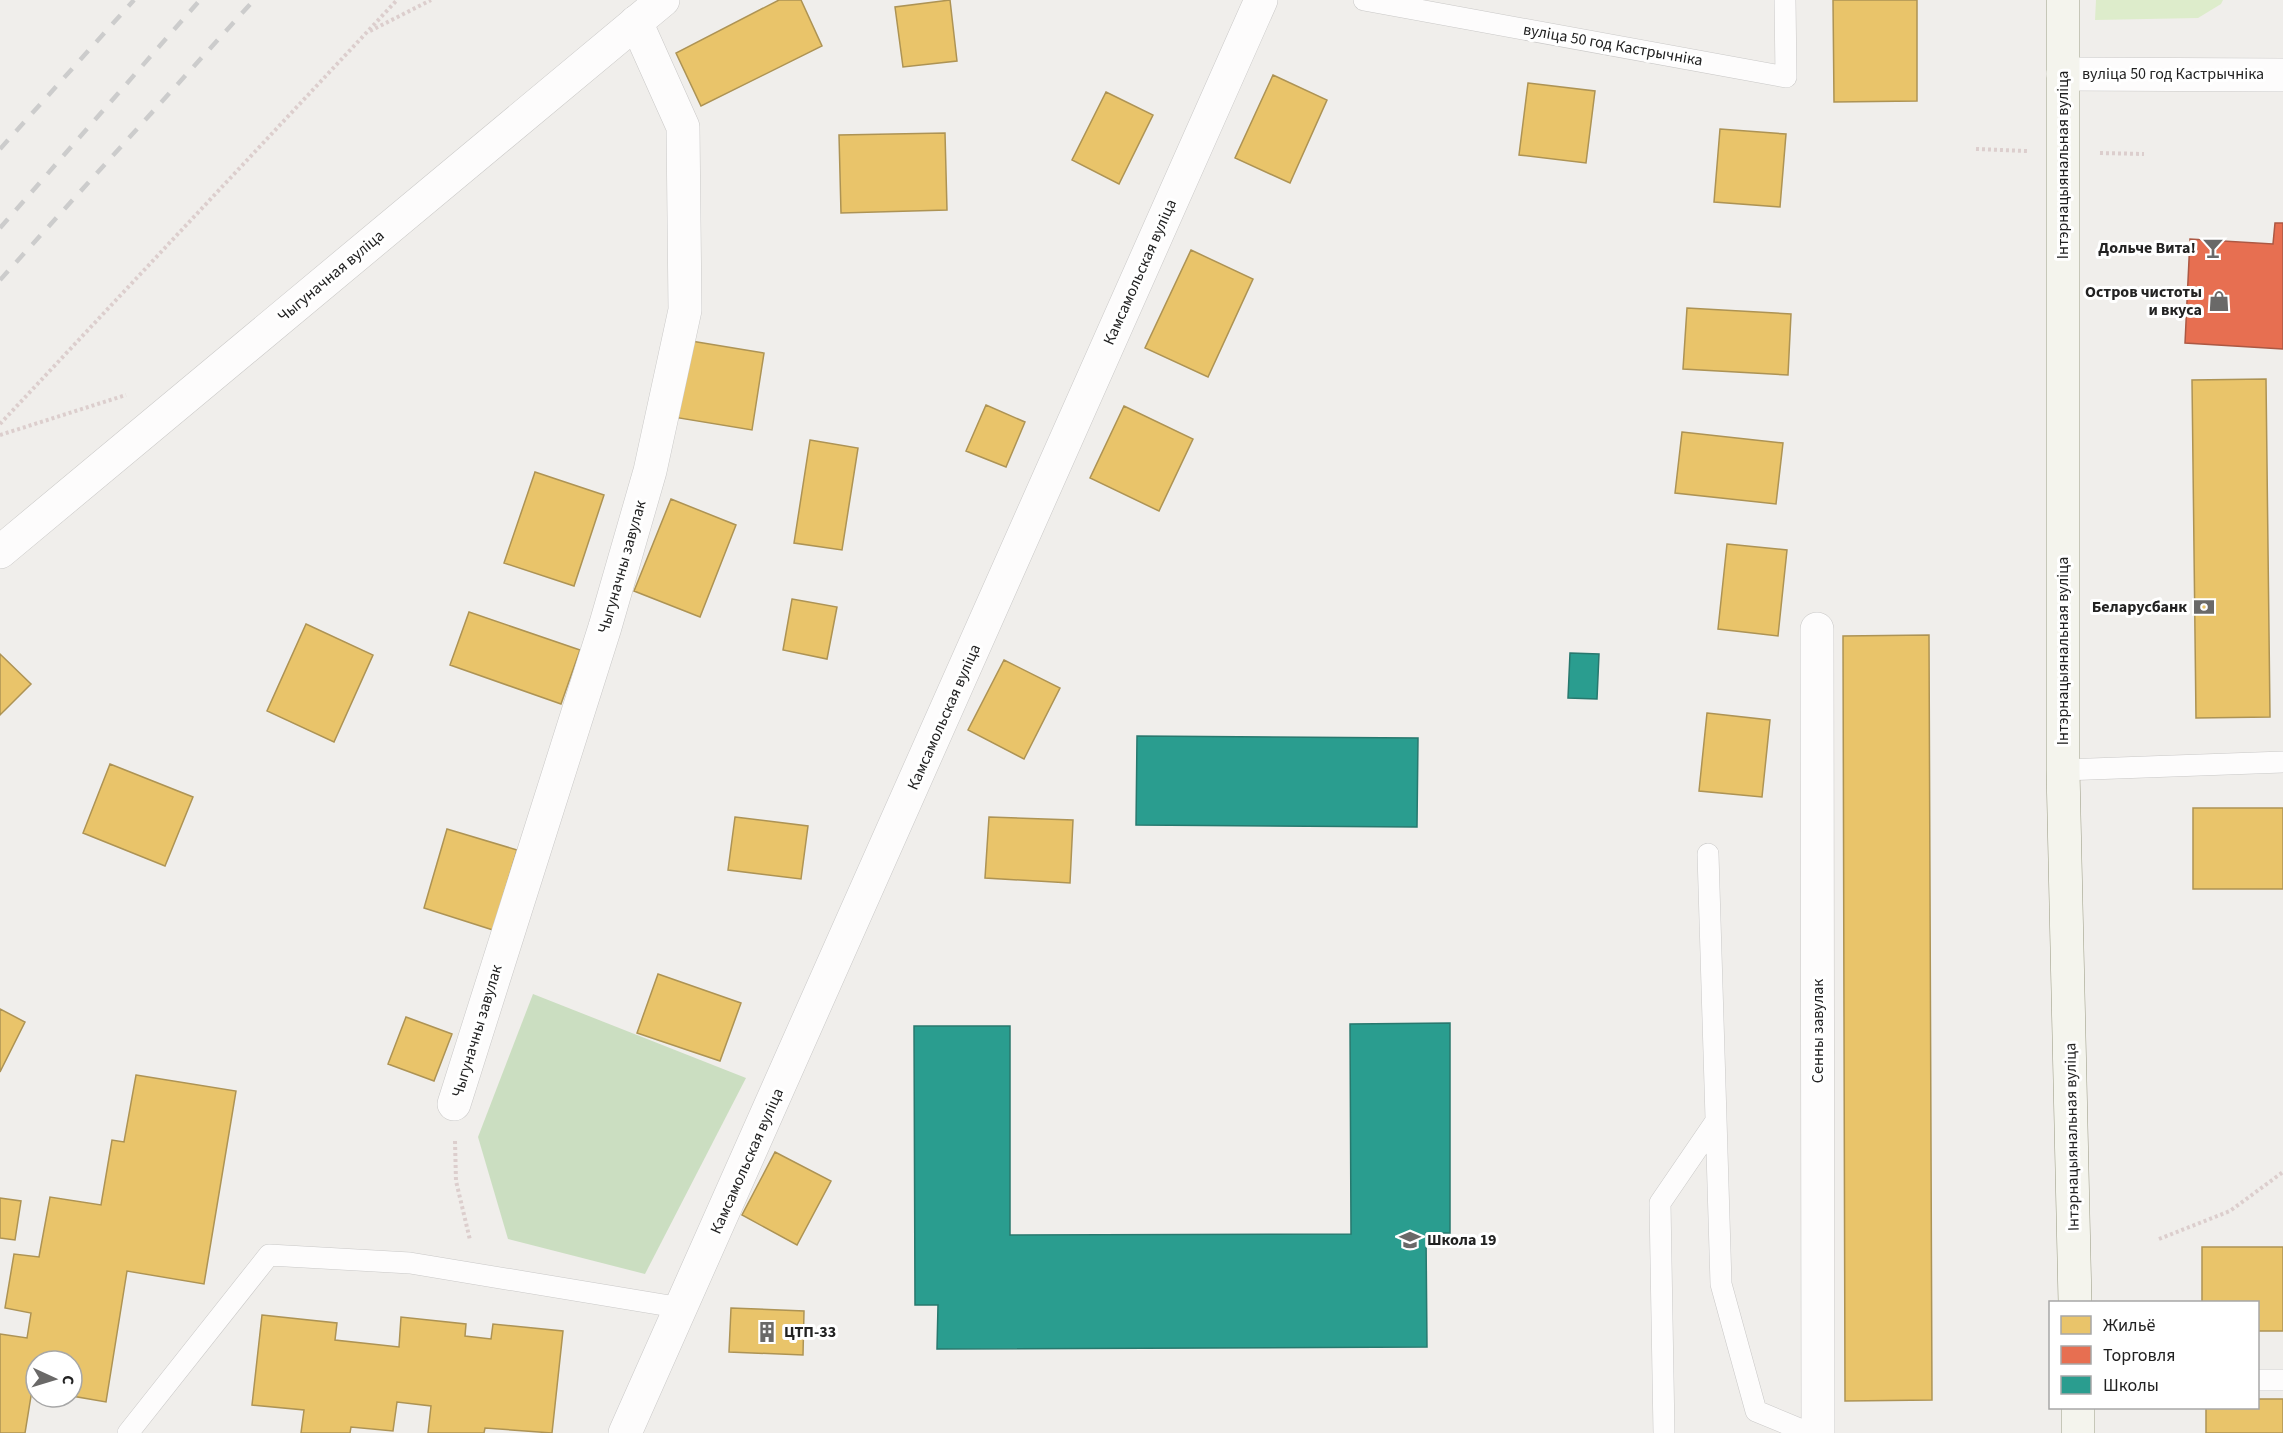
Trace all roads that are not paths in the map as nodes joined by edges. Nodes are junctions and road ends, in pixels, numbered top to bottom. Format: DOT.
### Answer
graph roads {
  1 [pos="663,0"];
  2 [pos="1261,0"];
  3 [pos="1364,0"];
  4 [pos="1785,0"];
  5 [pos="2063,0"];
  6 [pos="636,22"];
  7 [pos="2063,74"];
  8 [pos="2283,75"];
  9 [pos="0,552"];
  10 [pos="1817,629"];
  11 [pos="2283,762"];
  12 [pos="2063,770"];
  13 [pos="1708,854"];
  14 [pos="454,1104"];
  15 [pos="1716,1121"];
  16 [pos="2075,1301"];
  17 [pos="682,1308"];
  18 [pos="2259,1380"];
  19 [pos="2283,1380"];
  20 [pos="2078,1409"];
  21 [pos="128,1433"];
  22 [pos="625,1433"];
  23 [pos="1664,1433"];
  24 [pos="1809,1433"];
  25 [pos="1818,1433"];
  26 [pos="2078,1433"];
  1 -- 6 [label="street, Чыгуначная вуліца"];
  2 -- 17 [label="street, Камсамольская вуліца"];
  3 -- 4 [label="lane, вуліца 50 год Кастрычніка"];
  5 -- 7 [label="main road, Інтэрнацыянальная вуліца"];
  6 -- 9 [label="street, Чыгуначная вуліца"];
  6 -- 14 [label="street, Чыгуначны завулак"];
  7 -- 8 [label="street, вуліца 50 год Кастрычніка"];
  7 -- 12 [label="main road, Інтэрнацыянальная вуліца"];
  10 -- 25 [label="street, Сенны завулак"];
  11 -- 12 [label="lane"];
  12 -- 16 [label="main road, Інтэрнацыянальная вуліца"];
  13 -- 15 [label="lane"];
  15 -- 23 [label="lane"];
  15 -- 24 [label="lane"];
  17 -- 21 [label="lane"];
  17 -- 22 [label="street, Камсамольская вуліца"];
  18 -- 19 [label="lane"];
  20 -- 26 [label="main road"];
}
